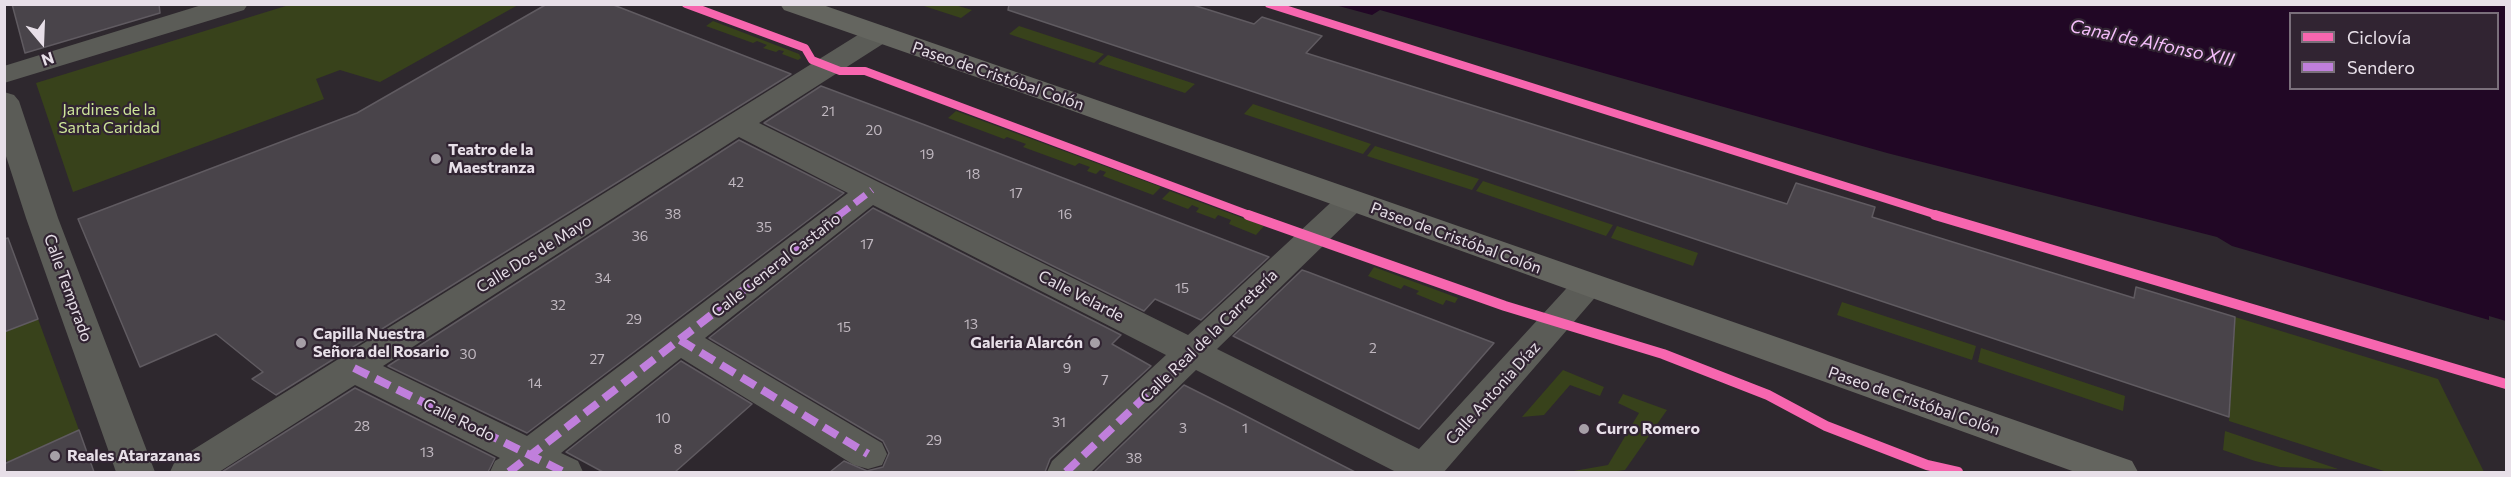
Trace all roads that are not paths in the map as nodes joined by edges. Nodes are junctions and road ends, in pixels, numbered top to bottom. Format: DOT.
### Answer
graph roads {
  1 [pos="235,4"];
  2 [pos="793,4"];
  3 [pos="879,34"];
  4 [pos="4,75"];
  5 [pos="4,101"];
  6 [pos="737,124"];
  7 [pos="872,190"];
  8 [pos="1351,201"];
  9 [pos="1588,286"];
  10 [pos="680,340"];
  11 [pos="1192,352"];
  12 [pos="354,368"];
  13 [pos="868,454"];
  14 [pos="520,464"];
  15 [pos="1423,471"];
  16 [pos="136,472"];
  17 [pos="189,472"];
  18 [pos="564,472"];
  19 [pos="1066,472"];
  20 [pos="2118,472"];
  1 -- 4 [label="street"];
  2 -- 3 [label="main road, Paseo de Cristóbal Colón"];
  3 -- 6 [label="street, Calle Dos de Mayo"];
  3 -- 8 [label="main road, Paseo de Cristóbal Colón"];
  5 -- 16 [label="street, Calle Temprado"];
  6 -- 7 [label="street, Calle Velarde"];
  6 -- 12 [label="street, Calle Dos de Mayo"];
  7 -- 10 [label="street, Calle General Castaño"];
  7 -- 11 [label="street, Calle Velarde"];
  8 -- 9 [label="main road, Paseo de Cristóbal Colón"];
  8 -- 11 [label="street, Calle Real de la Carretería"];
  9 -- 15 [label="street, Calle Antonia Díaz"];
  9 -- 20 [label="main road, Paseo de Cristóbal Colón"];
  10 -- 13 [label="street"];
  10 -- 14 [label="street, Calle General Castaño"];
  11 -- 15 [label="street, Calle Velarde"];
  11 -- 19 [label="street, Calle Real de la Carretería"];
  12 -- 14 [label="street, Calle Rodo"];
  12 -- 17 [label="street, Calle Dos de Mayo"];
  14 -- 18 [label="street, Calle Rodo"];
}
